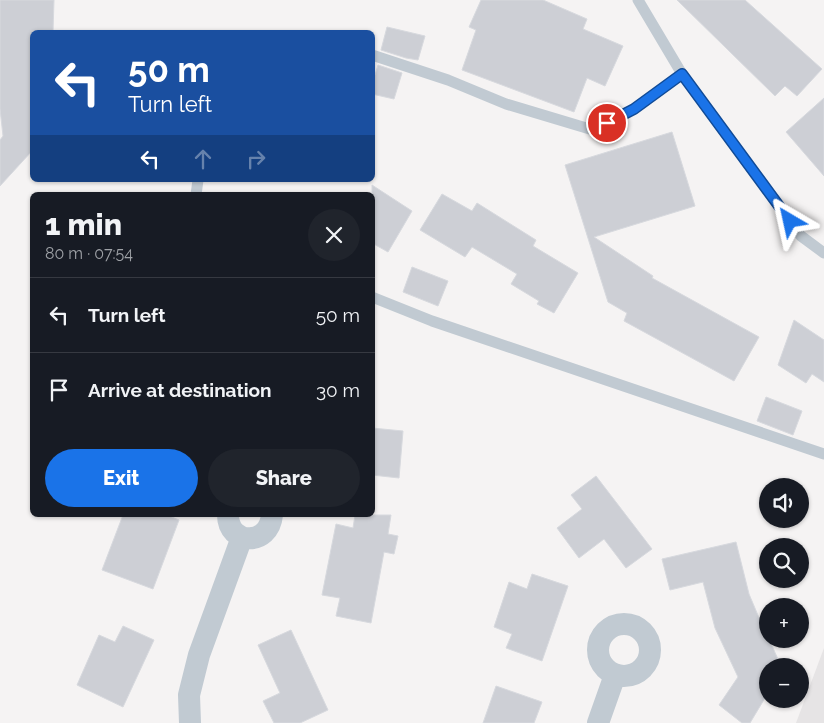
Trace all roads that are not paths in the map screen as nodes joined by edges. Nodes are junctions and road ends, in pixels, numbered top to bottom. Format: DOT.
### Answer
graph roads {
  1 [pos="638,0"];
  2 [pos="375,56"];
  3 [pos="682,74"];
  4 [pos="824,252"];
  5 [pos="375,298"];
  6 [pos="824,454"];
  7 [pos="228,517"];
  8 [pos="272,517"];
  9 [pos="242,537"];
  10 [pos="615,674"];
  11 [pos="190,723"];
  12 [pos="598,723"];
  1 -- 3 [label="lane"];
  2 -- 3 [label="lane"];
  3 -- 4 [label="lane"];
  5 -- 6 [label="lane"];
  7 -- 9 [label="street"];
  8 -- 9 [label="street"];
  9 -- 11 [label="street"];
  10 -- 12 [label="street"];
}
